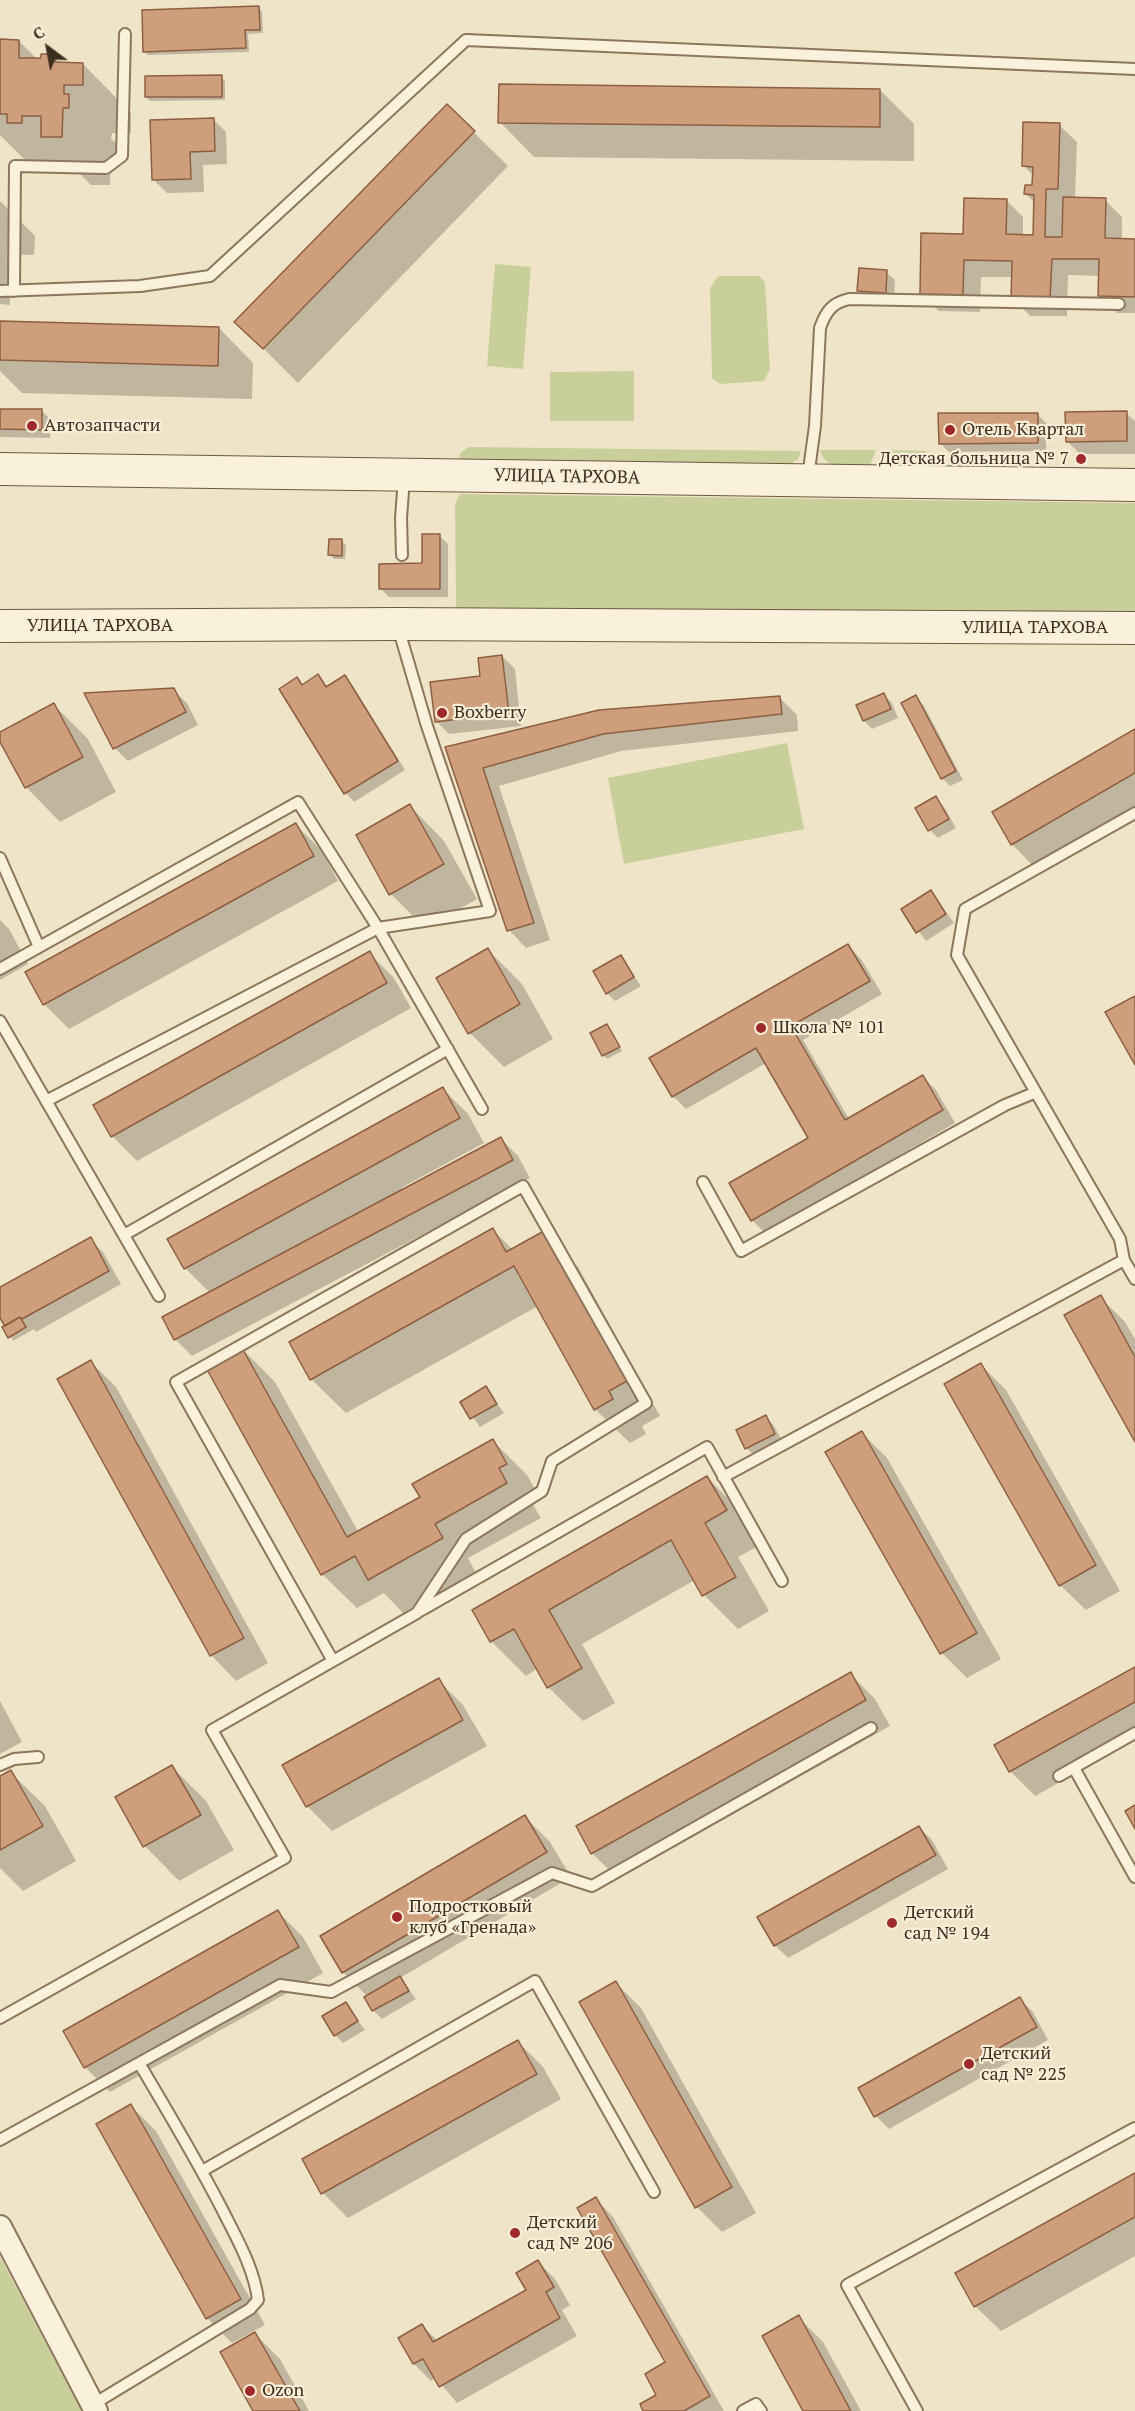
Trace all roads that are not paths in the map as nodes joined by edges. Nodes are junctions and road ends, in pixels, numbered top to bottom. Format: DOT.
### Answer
graph roads {
  1 [pos="125,33"];
  2 [pos="1135,69"];
  3 [pos="0,291"];
  4 [pos="14,291"];
  5 [pos="1119,304"];
  6 [pos="0,469"];
  7 [pos="404,475"];
  8 [pos="808,480"];
  9 [pos="1135,485"];
  10 [pos="402,555"];
  11 [pos="398,624"];
  12 [pos="0,626"];
  13 [pos="1135,628"];
  14 [pos="1135,813"];
  15 [pos="0,858"];
  16 [pos="378,928"];
  17 [pos="39,947"];
  18 [pos="0,969"];
  19 [pos="0,1021"];
  20 [pos="448,1049"];
  21 [pos="1034,1093"];
  22 [pos="46,1101"];
  23 [pos="482,1109"];
  24 [pos="703,1182"];
  25 [pos="124,1235"];
  26 [pos="1124,1260"];
  27 [pos="1135,1280"];
  28 [pos="159,1296"];
  29 [pos="723,1477"];
  30 [pos="782,1581"];
  31 [pos="417,1613"];
  32 [pos="333,1660"];
  33 [pos="871,1728"];
  34 [pos="1135,1733"];
  35 [pos="38,1757"];
  36 [pos="0,1765"];
  37 [pos="1074,1768"];
  38 [pos="1059,1776"];
  39 [pos="1135,1877"];
  40 [pos="0,2018"];
  41 [pos="139,2063"];
  42 [pos="1135,2128"];
  43 [pos="0,2140"];
  44 [pos="202,2171"];
  45 [pos="654,2192"];
  46 [pos="0,2227"];
  47 [pos="94,2408"];
  48 [pos="743,2411"];
  49 [pos="761,2411"];
  50 [pos="917,2411"];
  1 -- 4 [label="lane"];
  2 -- 4 [label="lane"];
  3 -- 4 [label="lane"];
  5 -- 8 [label="lane"];
  6 -- 7 [label="main road, УЛИЦА ТАРХОВА"];
  7 -- 8 [label="main road, УЛИЦА ТАРХОВА"];
  7 -- 10 [label="lane"];
  8 -- 9 [label="main road, УЛИЦА ТАРХОВА"];
  11 -- 12 [label="main road, УЛИЦА ТАРХОВА"];
  11 -- 13 [label="main road, УЛИЦА ТАРХОВА"];
  11 -- 16 [label="lane"];
  14 -- 21 [label="lane"];
  15 -- 17 [label="lane"];
  16 -- 17 [label="lane"];
  16 -- 20 [label="lane"];
  16 -- 22 [label="lane"];
  17 -- 18 [label="lane"];
  19 -- 22 [label="lane"];
  20 -- 23 [label="lane"];
  20 -- 25 [label="lane"];
  21 -- 24 [label="lane"];
  21 -- 26 [label="lane"];
  22 -- 25 [label="lane"];
  25 -- 28 [label="lane"];
  26 -- 27 [label="lane"];
  26 -- 29 [label="lane"];
  29 -- 30 [label="lane"];
  29 -- 31 [label="lane"];
  31 -- 32 [label="lane"];
  31 -- 32 [label="lane"];
  32 -- 40 [label="lane"];
  33 -- 41 [label="lane"];
  34 -- 37 [label="lane"];
  35 -- 36 [label="lane"];
  37 -- 38 [label="lane"];
  37 -- 39 [label="lane"];
  41 -- 43 [label="lane"];
  41 -- 44 [label="lane"];
  42 -- 50 [label="lane"];
  44 -- 45 [label="lane"];
  44 -- 47 [label="lane"];
  46 -- 47 [label="street"];
  48 -- 49 [label="lane"];
}
